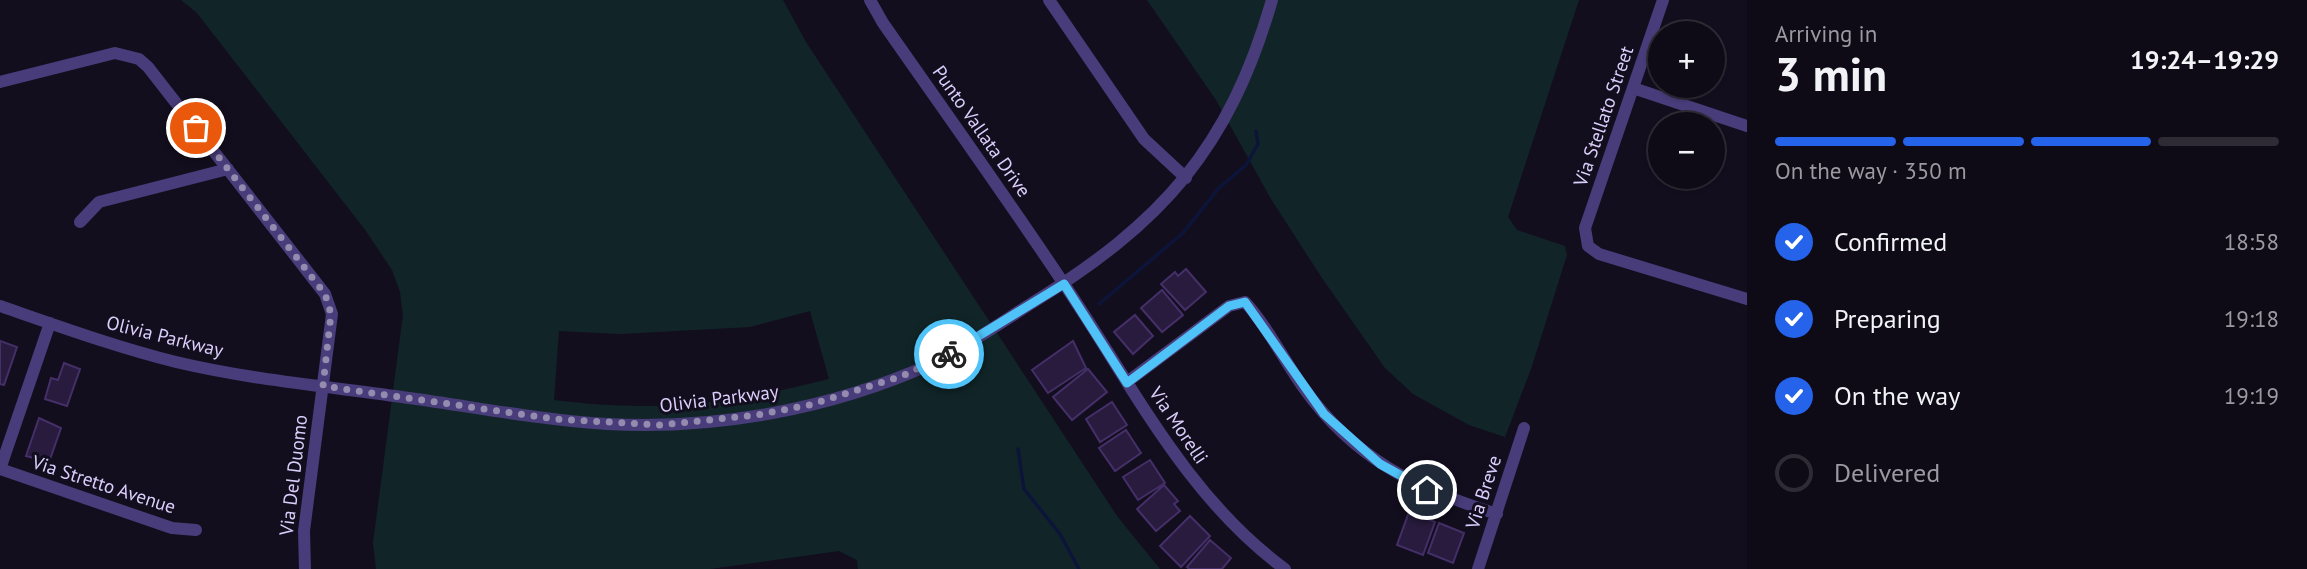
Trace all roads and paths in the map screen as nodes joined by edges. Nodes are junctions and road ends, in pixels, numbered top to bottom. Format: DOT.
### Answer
graph roads {
  1 [pos="870,0"];
  2 [pos="1049,0"];
  3 [pos="1272,0"];
  4 [pos="1663,0"];
  5 [pos="0,82"];
  6 [pos="1633,88"];
  7 [pos="1747,126"];
  8 [pos="228,169"];
  9 [pos="1186,178"];
  10 [pos="80,222"];
  11 [pos="1064,284"];
  12 [pos="1747,299"];
  13 [pos="0,306"];
  14 [pos="50,323"];
  15 [pos="1127,383"];
  16 [pos="323,386"];
  17 [pos="1524,428"];
  18 [pos="0,469"];
  19 [pos="1497,514"];
  20 [pos="196,530"];
  21 [pos="305,569"];
  22 [pos="1285,569"];
  23 [pos="1478,569"];
  1 -- 11 [label="street, Punto Vallata Drive"];
  2 -- 9 [label="street"];
  3 -- 9 [label="street, Olivia Parkway"];
  4 -- 6 [label="street, Via Stellato Street"];
  5 -- 8 [label="street, Via Del Duomo"];
  6 -- 7 [label="street"];
  6 -- 12 [label="street, Via Stellato Street"];
  8 -- 10 [label="street"];
  8 -- 16 [label="street, Via Del Duomo"];
  9 -- 11 [label="street, Olivia Parkway"];
  11 -- 15 [label="street, Via Morelli"];
  11 -- 16 [label="street, Olivia Parkway"];
  13 -- 14 [label="street, Olivia Parkway"];
  14 -- 16 [label="street, Olivia Parkway"];
  14 -- 18 [label="street"];
  15 -- 19 [label="street"];
  15 -- 22 [label="street, Via Morelli"];
  16 -- 21 [label="street, Via Del Duomo"];
  17 -- 19 [label="street, Via Breve"];
  18 -- 20 [label="street, Via Stretto Avenue"];
  19 -- 23 [label="street, Via Breve"];
}
